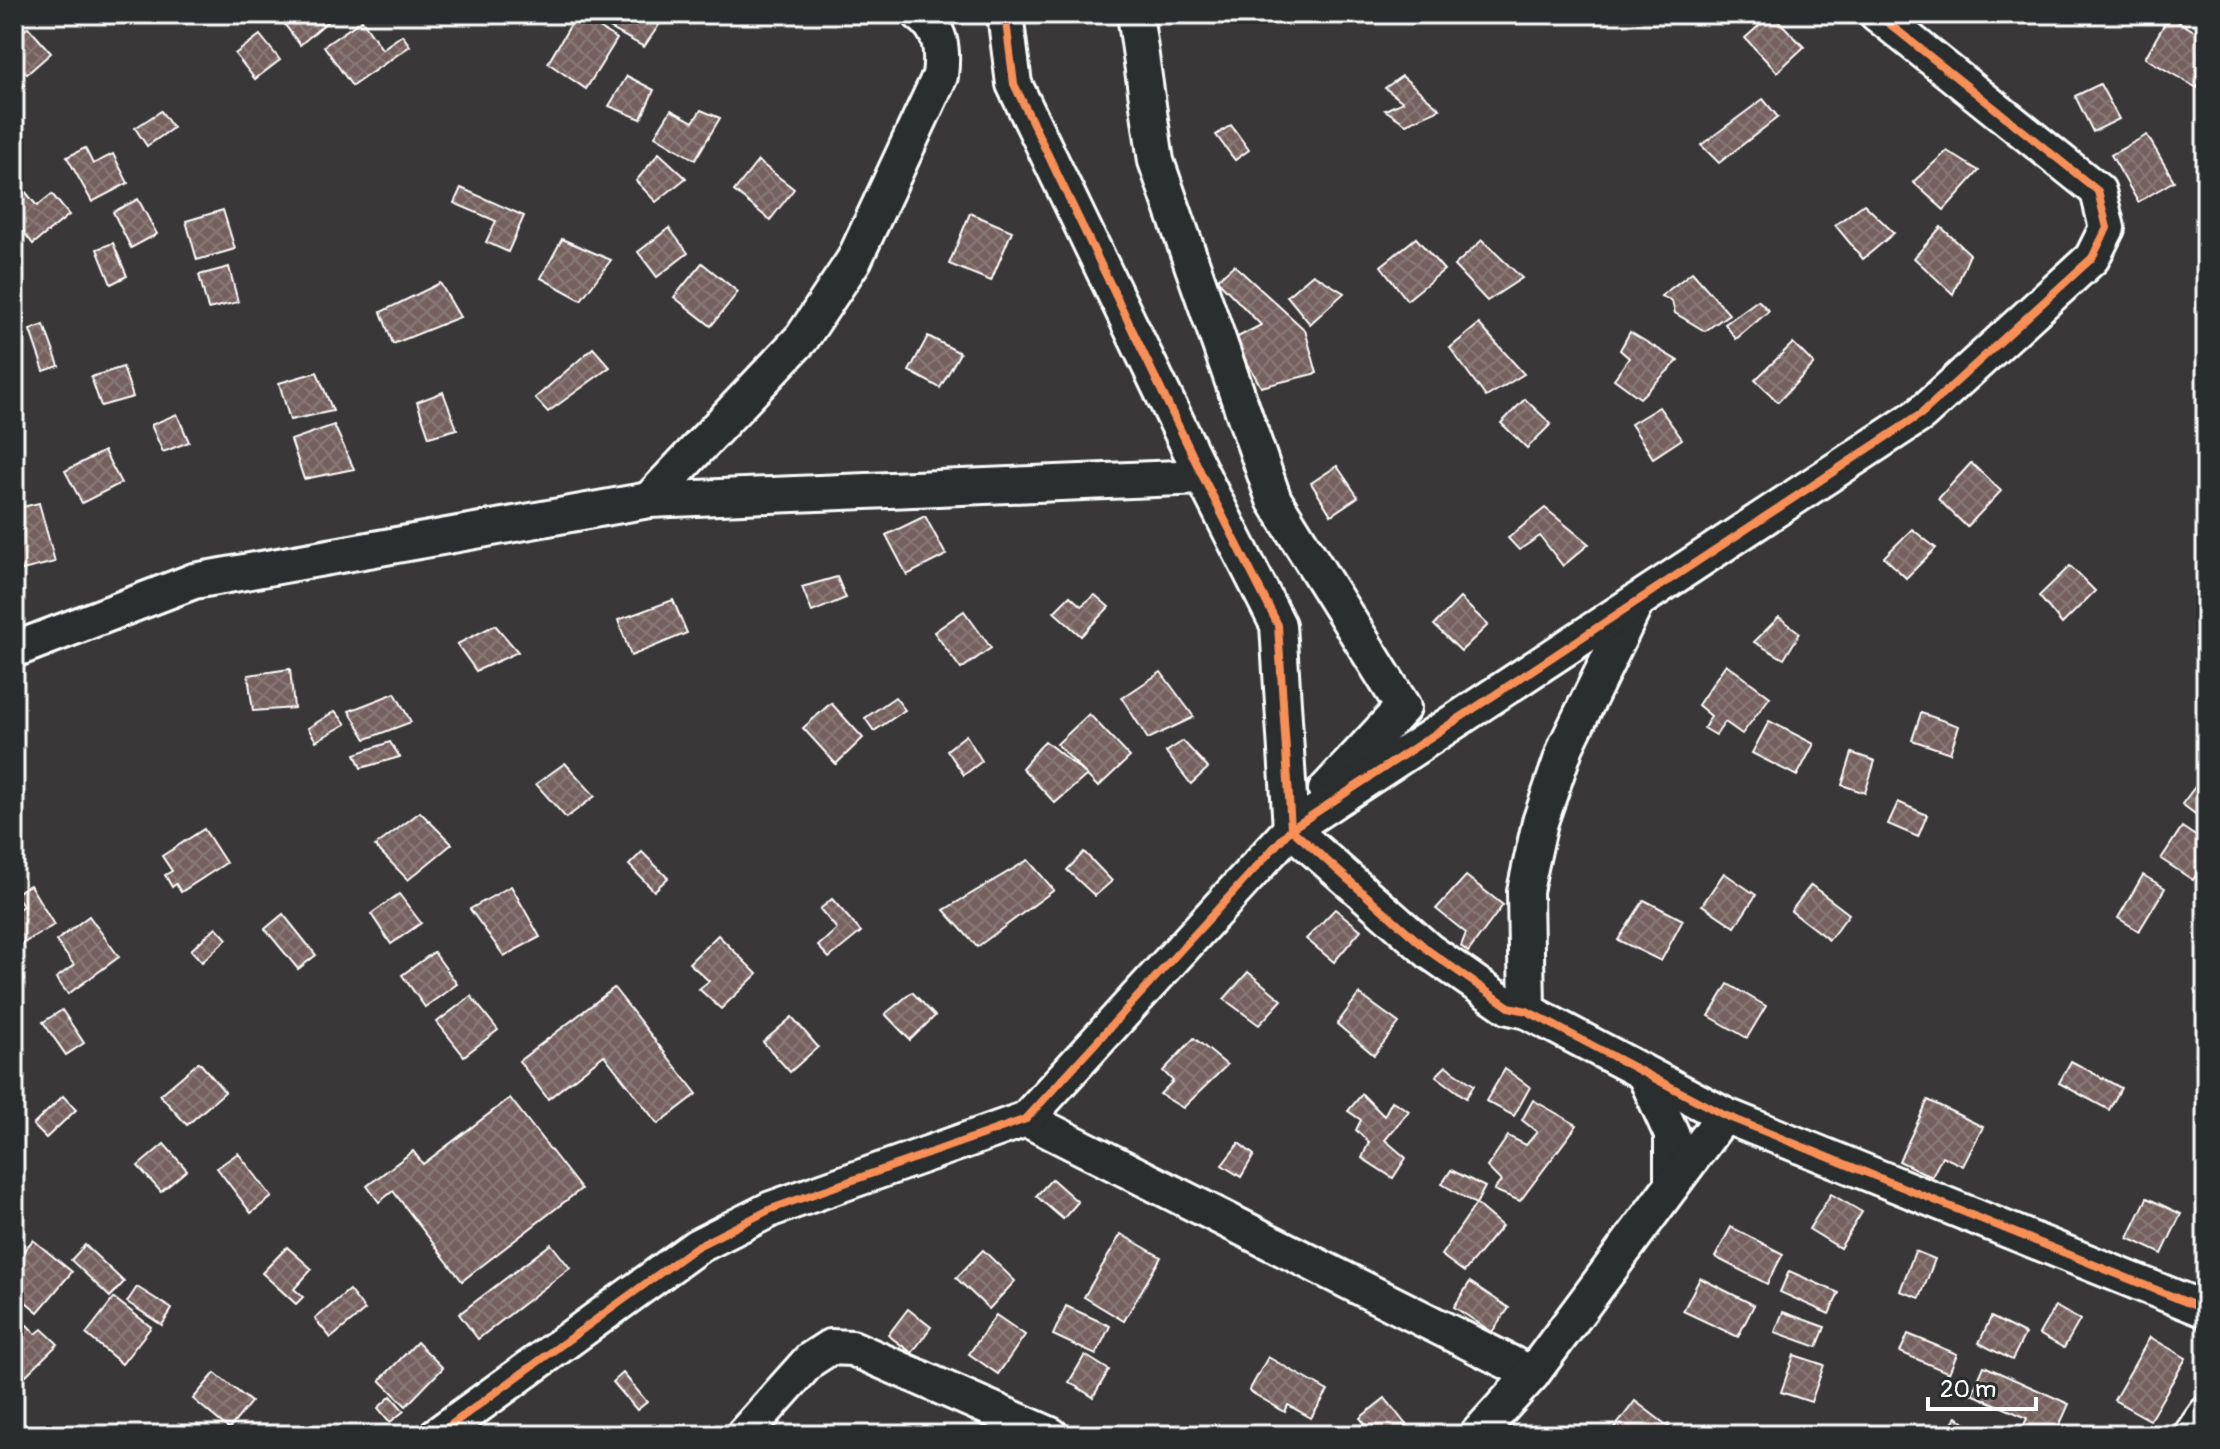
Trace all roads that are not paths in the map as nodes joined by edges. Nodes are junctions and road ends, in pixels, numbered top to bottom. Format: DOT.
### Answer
graph roads {
  1 [pos="920,14"];
  2 [pos="1005,14"];
  3 [pos="1135,14"];
  4 [pos="1877,14"];
  5 [pos="1203,477"];
  6 [pos="649,500"];
  7 [pos="1637,601"];
  8 [pos="14,650"];
  9 [pos="1291,829"];
  10 [pos="1527,1011"];
  11 [pos="1645,1075"];
  12 [pos="1724,1115"];
  13 [pos="1026,1119"];
  14 [pos="1672,1185"];
  15 [pos="2206,1310"];
  16 [pos="1532,1374"];
  17 [pos="2206,1414"];
  18 [pos="437,1435"];
  19 [pos="743,1435"];
  20 [pos="1051,1435"];
  21 [pos="1477,1435"];
  22 [pos="2191,1435"];
  1 -- 6 [label="street"];
  2 -- 5 [label="street"];
  3 -- 9 [label="street"];
  4 -- 7 [label="street"];
  5 -- 6 [label="street"];
  5 -- 9 [label="street"];
  6 -- 8 [label="street"];
  7 -- 9 [label="street"];
  7 -- 10 [label="street"];
  9 -- 10 [label="street"];
  9 -- 13 [label="street"];
  10 -- 11 [label="street"];
  11 -- 12 [label="street"];
  11 -- 14 [label="street"];
  12 -- 14 [label="street"];
  12 -- 15 [label="street"];
  13 -- 16 [label="street"];
  13 -- 18 [label="street"];
  14 -- 16 [label="street"];
  16 -- 21 [label="street"];
  17 -- 22 [label="street"];
  19 -- 20 [label="street"];
}
